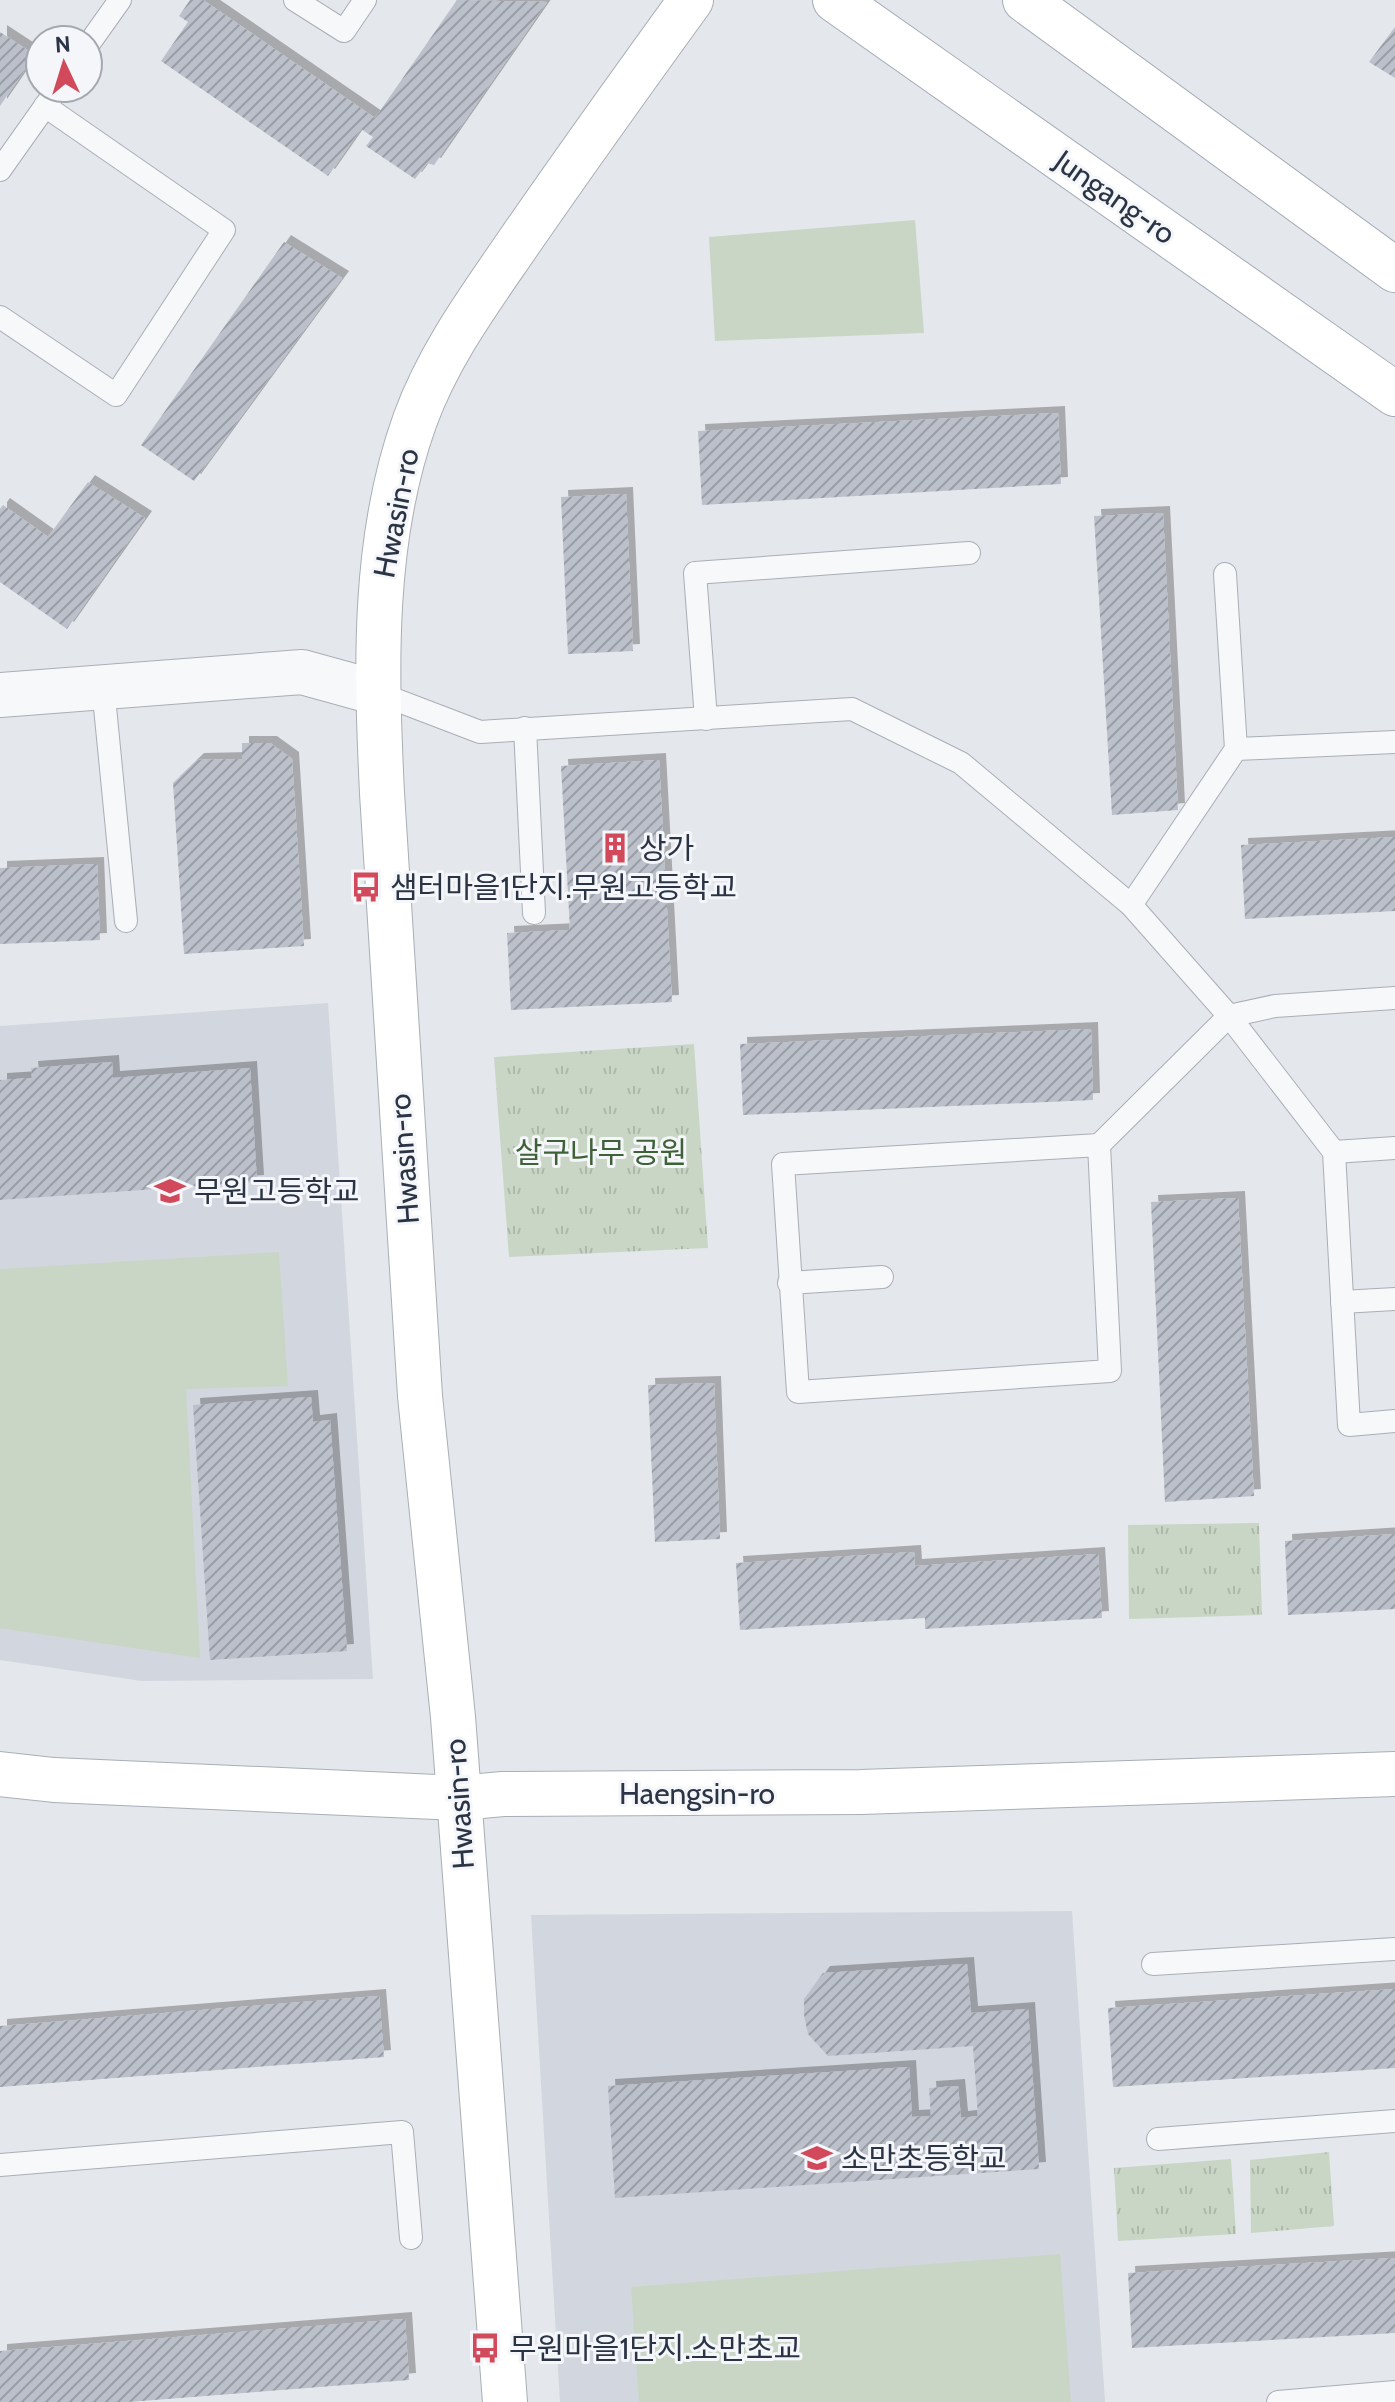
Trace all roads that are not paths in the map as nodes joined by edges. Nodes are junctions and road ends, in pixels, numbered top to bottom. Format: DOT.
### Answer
graph roads {
  1 [pos="120,0"];
  2 [pos="295,0"];
  3 [pos="365,0"];
  4 [pos="691,0"];
  5 [pos="835,0"];
  6 [pos="1025,0"];
  7 [pos="103,24"];
  8 [pos="47,104"];
  9 [pos="61,104"];
  10 [pos="0,170"];
  11 [pos="1395,270"];
  12 [pos="0,317"];
  13 [pos="1395,394"];
  14 [pos="969,553"];
  15 [pos="1225,574"];
  16 [pos="103,687"];
  17 [pos="378,693"];
  18 [pos="0,695"];
  19 [pos="706,719"];
  20 [pos="525,728"];
  21 [pos="1395,742"];
  22 [pos="1236,749"];
  23 [pos="1131,905"];
  24 [pos="534,913"];
  25 [pos="126,921"];
  26 [pos="1395,998"];
  27 [pos="1229,1016"];
  28 [pos="1099,1145"];
  29 [pos="1395,1148"];
  30 [pos="1334,1152"];
  31 [pos="882,1277"];
  32 [pos="789,1283"];
  33 [pos="1395,1299"];
  34 [pos="1342,1302"];
  35 [pos="1395,1421"];
  36 [pos="0,1774"];
  37 [pos="1395,1774"];
  38 [pos="459,1798"];
  39 [pos="1395,1949"];
  40 [pos="1153,1964"];
  41 [pos="1395,2121"];
  42 [pos="1158,2139"];
  43 [pos="0,2165"];
  44 [pos="411,2238"];
  45 [pos="1395,2392"];
  46 [pos="505,2402"];
  47 [pos="1278,2402"];
  1 -- 7 [label="lane"];
  2 -- 3 [label="lane"];
  4 -- 17 [label="main road, Hwasin-ro"];
  5 -- 13 [label="main road, Jungang-ro"];
  6 -- 11 [label="main road"];
  8 -- 10 [label="lane"];
  9 -- 12 [label="lane"];
  14 -- 19 [label="lane"];
  15 -- 22 [label="lane"];
  16 -- 17 [label="street"];
  16 -- 18 [label="street"];
  16 -- 25 [label="lane"];
  17 -- 20 [label="lane"];
  17 -- 38 [label="main road, Hwasin-ro"];
  19 -- 20 [label="lane"];
  19 -- 23 [label="lane"];
  20 -- 24 [label="lane"];
  21 -- 22 [label="lane"];
  22 -- 23 [label="lane"];
  23 -- 27 [label="lane"];
  26 -- 27 [label="lane"];
  27 -- 28 [label="lane"];
  27 -- 30 [label="lane"];
  28 -- 32 [label="lane"];
  28 -- 32 [label="lane"];
  29 -- 30 [label="lane"];
  30 -- 34 [label="lane"];
  31 -- 32 [label="lane"];
  33 -- 34 [label="lane"];
  34 -- 35 [label="lane"];
  36 -- 38 [label="main road, Haengsin-ro"];
  37 -- 38 [label="main road, Haengsin-ro"];
  38 -- 46 [label="main road, Hwasin-ro"];
  39 -- 40 [label="lane"];
  41 -- 42 [label="lane"];
  43 -- 44 [label="lane"];
  45 -- 47 [label="lane"];
}
